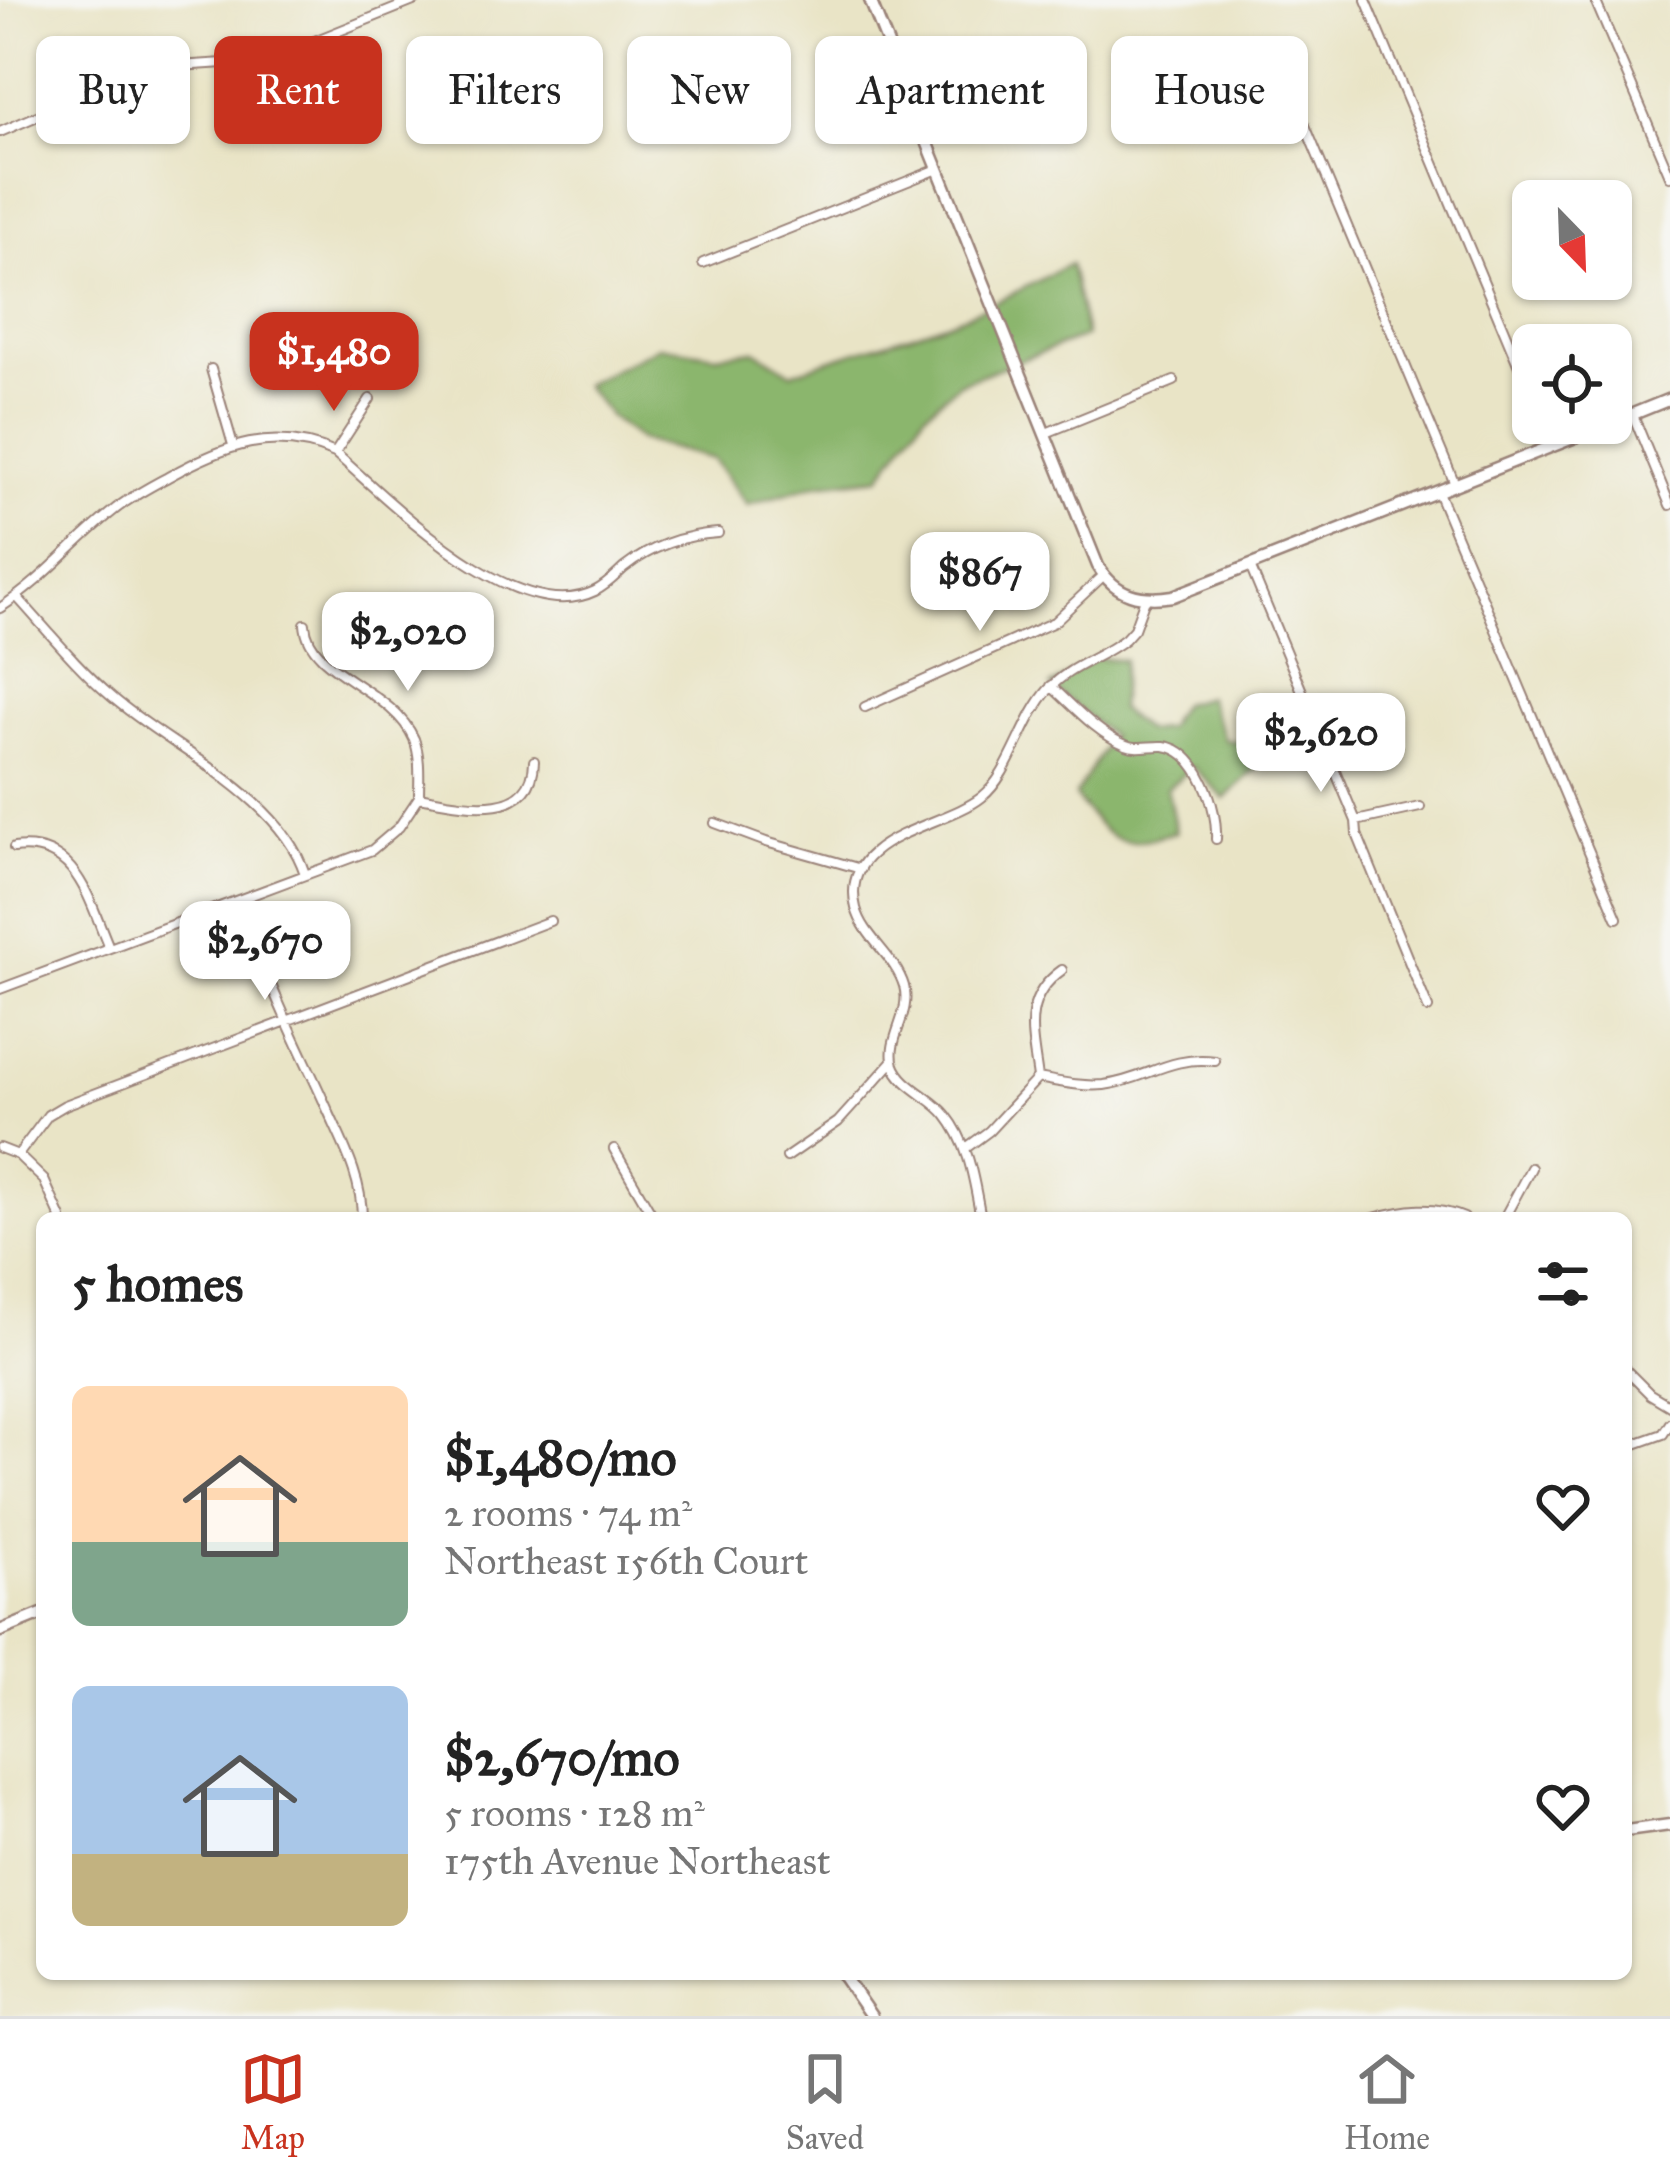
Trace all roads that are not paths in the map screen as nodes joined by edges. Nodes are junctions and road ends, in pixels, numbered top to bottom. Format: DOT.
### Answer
graph roads {
  1 [pos="416,0"];
  2 [pos="870,0"];
  3 [pos="1366,0"];
  4 [pos="1595,0"];
  5 [pos="0,132"];
  6 [pos="1308,135"];
  7 [pos="940,169"];
  8 [pos="1670,176"];
  9 [pos="703,263"];
  10 [pos="1512,350"];
  11 [pos="211,369"];
  12 [pos="1174,381"];
  13 [pos="370,399"];
  14 [pos="1670,400"];
  15 [pos="1633,415"];
  16 [pos="1046,433"];
  17 [pos="232,445"];
  18 [pos="1552,445"];
  19 [pos="335,454"];
  20 [pos="1455,484"];
  21 [pos="1438,492"];
  22 [pos="1670,505"];
  23 [pos="718,533"];
  24 [pos="1250,566"];
  25 [pos="1104,575"];
  26 [pos="17,597"];
  27 [pos="1144,599"];
  28 [pos="0,608"];
  29 [pos="305,624"];
  30 [pos="1051,686"];
  31 [pos="865,706"];
  32 [pos="534,761"];
  33 [pos="419,797"];
  34 [pos="1420,807"];
  35 [pos="1356,821"];
  36 [pos="715,823"];
  37 [pos="1216,838"];
  38 [pos="14,848"];
  39 [pos="861,869"];
  40 [pos="305,874"];
  41 [pos="244,899"];
  42 [pos="1617,918"];
  43 [pos="550,921"];
  44 [pos="109,947"];
  45 [pos="1062,970"];
  46 [pos="0,989"];
  47 [pos="1428,1008"];
  48 [pos="287,1018"];
  49 [pos="893,1061"];
  50 [pos="1214,1061"];
  51 [pos="1038,1078"];
  52 [pos="0,1148"];
  53 [pos="966,1148"];
  54 [pos="614,1149"];
  55 [pos="18,1155"];
  56 [pos="787,1157"];
  57 [pos="1531,1168"];
  58 [pos="59,1212"];
  59 [pos="362,1212"];
  60 [pos="651,1212"];
  61 [pos="980,1212"];
  62 [pos="1394,1212"];
  63 [pos="1441,1212"];
  64 [pos="1507,1212"];
  65 [pos="1632,1376"];
  66 [pos="1670,1406"];
  67 [pos="1670,1423"];
  68 [pos="1632,1445"];
  69 [pos="36,1616"];
  70 [pos="0,1631"];
  71 [pos="1670,1825"];
  72 [pos="1632,1830"];
  73 [pos="846,1980"];
  74 [pos="871,2016"];
  1 -- 5 [label="street"];
  2 -- 7 [label="street"];
  3 -- 10 [label="street"];
  4 -- 8 [label="street"];
  6 -- 20 [label="street"];
  7 -- 9 [label="street"];
  7 -- 16 [label="street"];
  11 -- 17 [label="street"];
  12 -- 16 [label="street"];
  13 -- 19 [label="street"];
  14 -- 15 [label="street"];
  15 -- 22 [label="street"];
  16 -- 25 [label="street"];
  17 -- 19 [label="street"];
  17 -- 26 [label="street"];
  18 -- 20 [label="street"];
  19 -- 23 [label="street"];
  20 -- 21 [label="street"];
  21 -- 24 [label="street"];
  21 -- 42 [label="street"];
  24 -- 27 [label="street"];
  24 -- 35 [label="street"];
  25 -- 27 [label="street"];
  25 -- 31 [label="street"];
  26 -- 28 [label="street"];
  26 -- 40 [label="street"];
  27 -- 30 [label="street"];
  29 -- 33 [label="street"];
  30 -- 37 [label="street"];
  30 -- 39 [label="street"];
  32 -- 33 [label="street"];
  33 -- 40 [label="street"];
  34 -- 35 [label="street"];
  35 -- 47 [label="street"];
  36 -- 39 [label="street"];
  38 -- 44 [label="street"];
  39 -- 49 [label="street"];
  40 -- 41 [label="street"];
  41 -- 44 [label="street"];
  41 -- 48 [label="street"];
  43 -- 48 [label="street"];
  44 -- 46 [label="street"];
  45 -- 51 [label="street"];
  48 -- 55 [label="street"];
  48 -- 59 [label="street"];
  49 -- 53 [label="street"];
  49 -- 56 [label="street"];
  50 -- 51 [label="street"];
  51 -- 53 [label="street"];
  52 -- 55 [label="street"];
  53 -- 61 [label="street"];
  54 -- 60 [label="street"];
  55 -- 58 [label="street"];
  57 -- 64 [label="street"];
  62 -- 63 [label="street"];
  65 -- 66 [label="street"];
  67 -- 68 [label="street"];
  69 -- 70 [label="street"];
  71 -- 72 [label="street"];
  73 -- 74 [label="street"];
}
